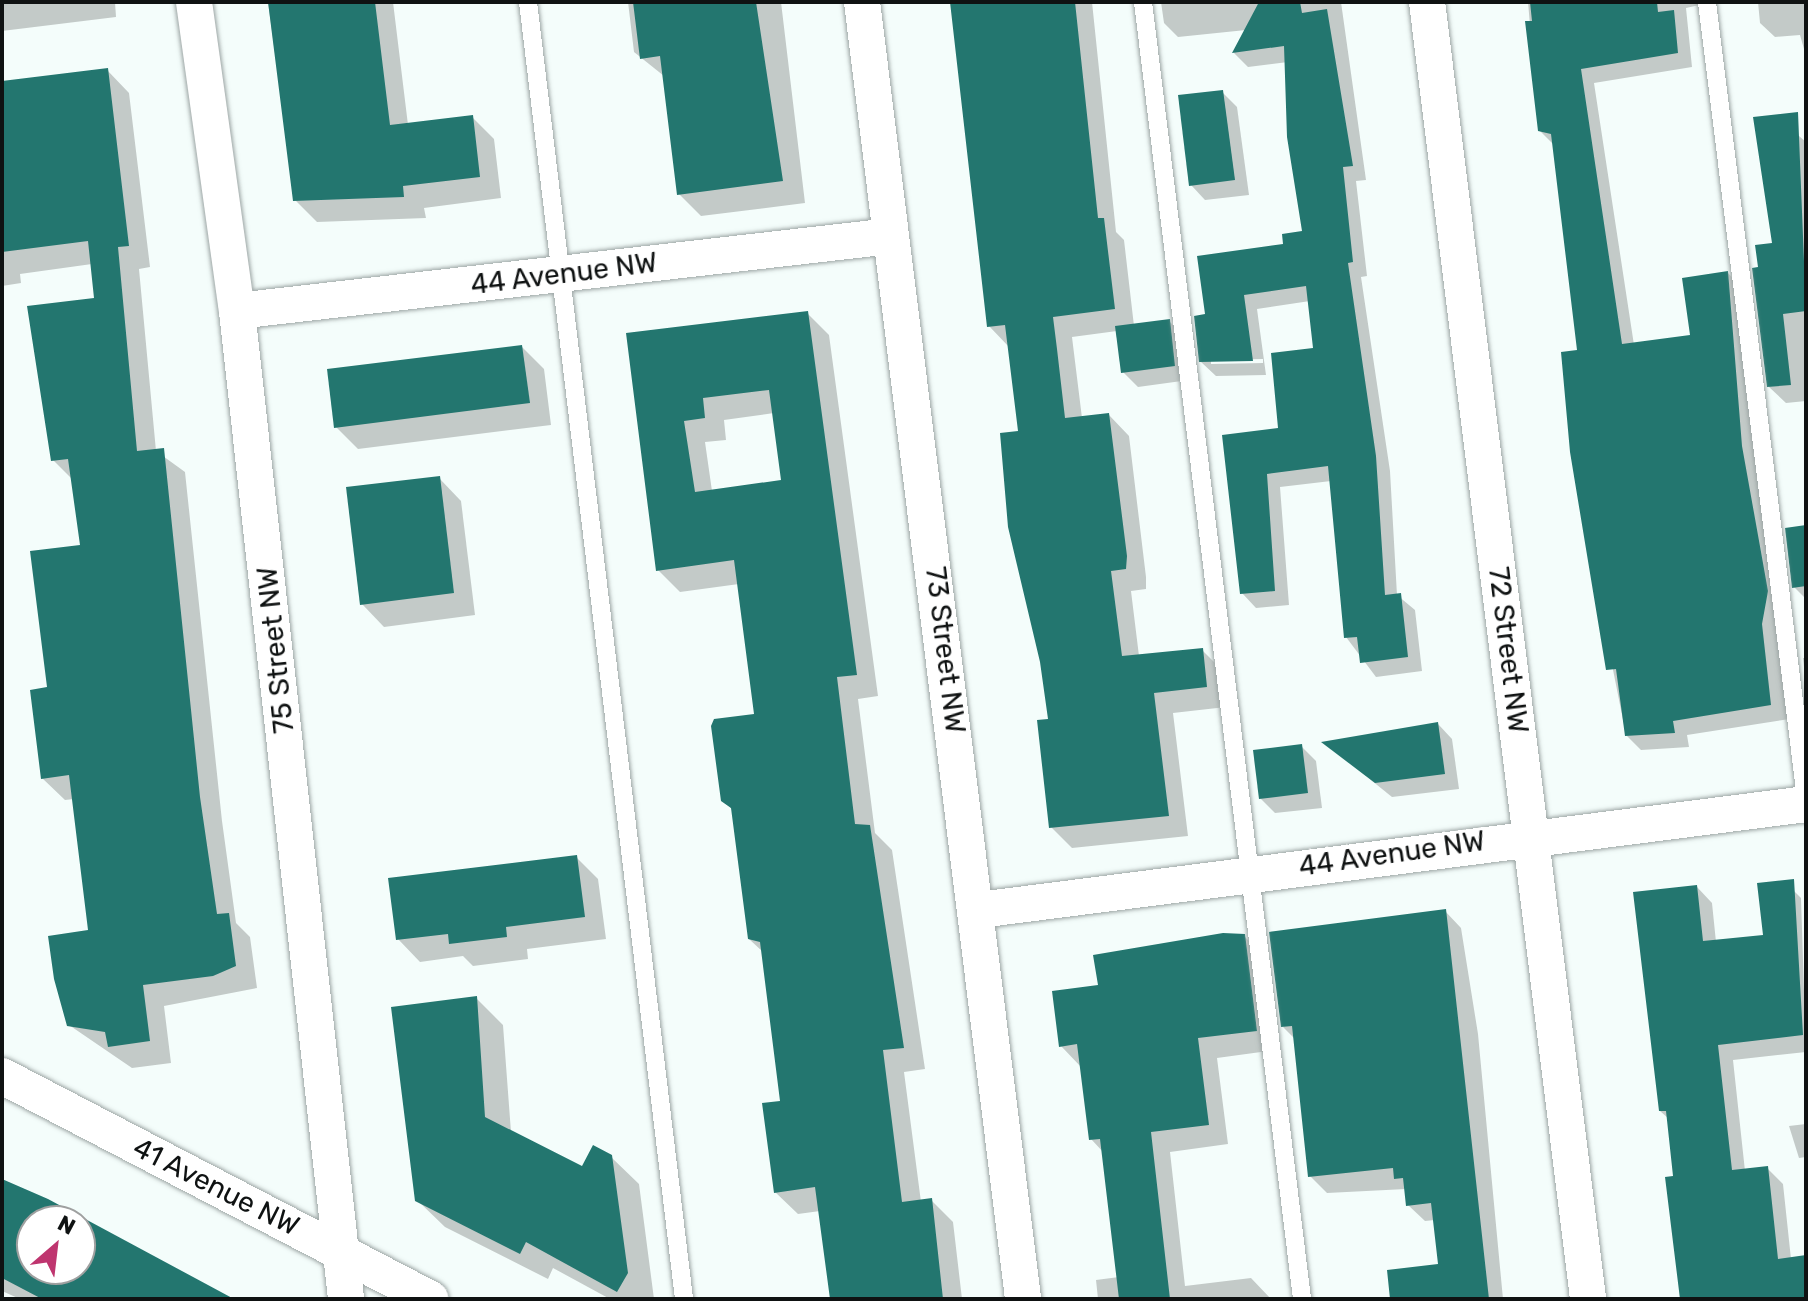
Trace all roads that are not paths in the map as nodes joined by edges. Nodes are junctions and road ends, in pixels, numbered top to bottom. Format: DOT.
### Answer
graph roads {
  1 [pos="194,2"];
  2 [pos="528,2"];
  3 [pos="862,2"];
  4 [pos="1143,2"];
  5 [pos="1427,2"];
  6 [pos="1707,2"];
  7 [pos="891,236"];
  8 [pos="564,275"];
  9 [pos="237,311"];
  10 [pos="1806,798"];
  11 [pos="1806,804"];
  12 [pos="1531,835"];
  13 [pos="1253,873"];
  14 [pos="979,910"];
  15 [pos="2,1076"];
  16 [pos="344,1254"];
  17 [pos="346,1299"];
  18 [pos="430,1299"];
  19 [pos="684,1299"];
  20 [pos="1023,1299"];
  21 [pos="1302,1299"];
  22 [pos="1588,1299"];
  1 -- 9 [label="street, 75 Street NW"];
  2 -- 8 [label="lane"];
  3 -- 7 [label="street, 73 Street NW"];
  4 -- 13 [label="lane"];
  5 -- 12 [label="street, 72 Street NW"];
  6 -- 10 [label="lane"];
  7 -- 8 [label="street, 44 Avenue NW"];
  7 -- 14 [label="street, 73 Street NW"];
  8 -- 9 [label="street, 44 Avenue NW"];
  8 -- 19 [label="lane"];
  9 -- 16 [label="street, 75 Street NW"];
  11 -- 12 [label="street, 44 Avenue NW"];
  12 -- 13 [label="street, 44 Avenue NW"];
  12 -- 22 [label="street, 72 Street NW"];
  13 -- 14 [label="street, 44 Avenue NW"];
  13 -- 21 [label="lane"];
  14 -- 20 [label="street, 73 Street NW"];
  15 -- 16 [label="street, 41 Avenue NW"];
  16 -- 17 [label="street, 75 Street NW"];
  16 -- 18 [label="street, 41 Avenue NW"];
}
